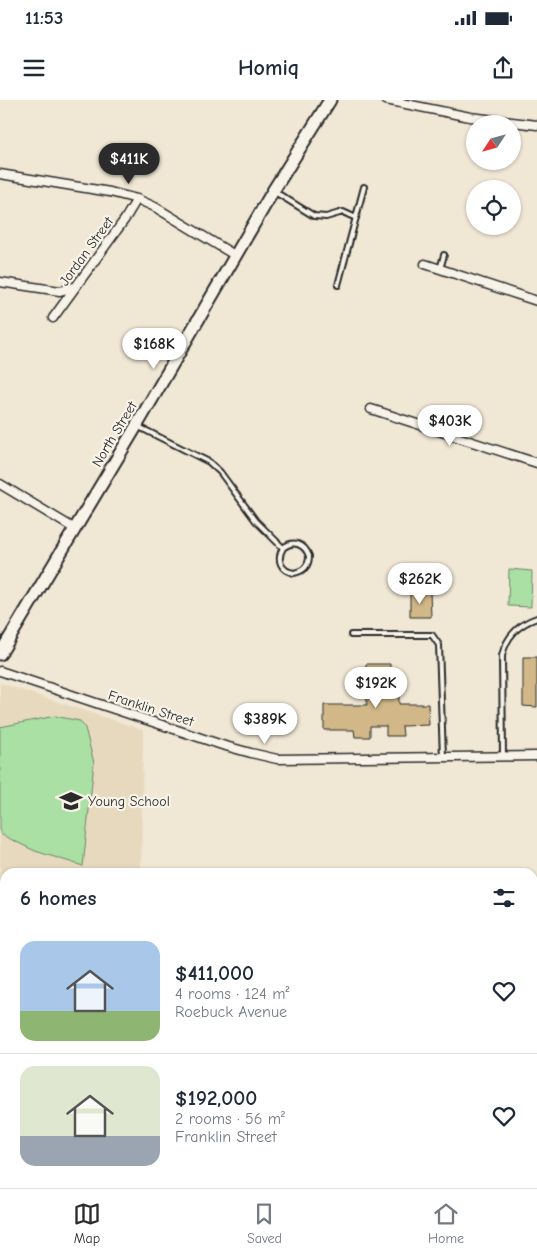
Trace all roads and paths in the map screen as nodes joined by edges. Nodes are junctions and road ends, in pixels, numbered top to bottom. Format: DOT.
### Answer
graph roads {
  1 [pos="330,100"];
  2 [pos="386,100"];
  3 [pos="537,125"];
  4 [pos="0,174"];
  5 [pos="364,187"];
  6 [pos="273,191"];
  7 [pos="137,199"];
  8 [pos="356,218"];
  9 [pos="444,255"];
  10 [pos="236,256"];
  11 [pos="425,264"];
  12 [pos="440,269"];
  13 [pos="0,282"];
  14 [pos="338,285"];
  15 [pos="76,287"];
  16 [pos="537,301"];
  17 [pos="53,318"];
  18 [pos="371,410"];
  19 [pos="137,425"];
  20 [pos="537,463"];
  21 [pos="0,484"];
  22 [pos="75,529"];
  23 [pos="283,548"];
  24 [pos="537,618"];
  25 [pos="351,635"];
  26 [pos="0,654"];
  27 [pos="0,671"];
  28 [pos="503,756"];
  29 [pos="537,756"];
  30 [pos="442,757"];
  1 -- 6 [label="main road, North Street"];
  2 -- 3 [label="street"];
  4 -- 7 [label="street"];
  5 -- 8 [label="lane"];
  6 -- 8 [label="lane"];
  6 -- 10 [label="main road, North Street"];
  7 -- 10 [label="street"];
  7 -- 15 [label="street, Jordan Street"];
  8 -- 14 [label="lane"];
  9 -- 12 [label="lane"];
  10 -- 19 [label="main road, North Street"];
  11 -- 12 [label="street"];
  12 -- 16 [label="street"];
  13 -- 15 [label="street"];
  15 -- 17 [label="street, Jordan Street"];
  18 -- 20 [label="street"];
  19 -- 22 [label="main road, North Street"];
  19 -- 23 [label="lane"];
  21 -- 22 [label="street"];
  22 -- 26 [label="main road, North Street"];
  23 -- 23 [label="lane"];
  24 -- 28 [label="lane"];
  25 -- 30 [label="lane"];
  27 -- 30 [label="street, Franklin Street"];
  28 -- 29 [label="street, Franklin Street"];
  28 -- 30 [label="street, Franklin Street"];
}
